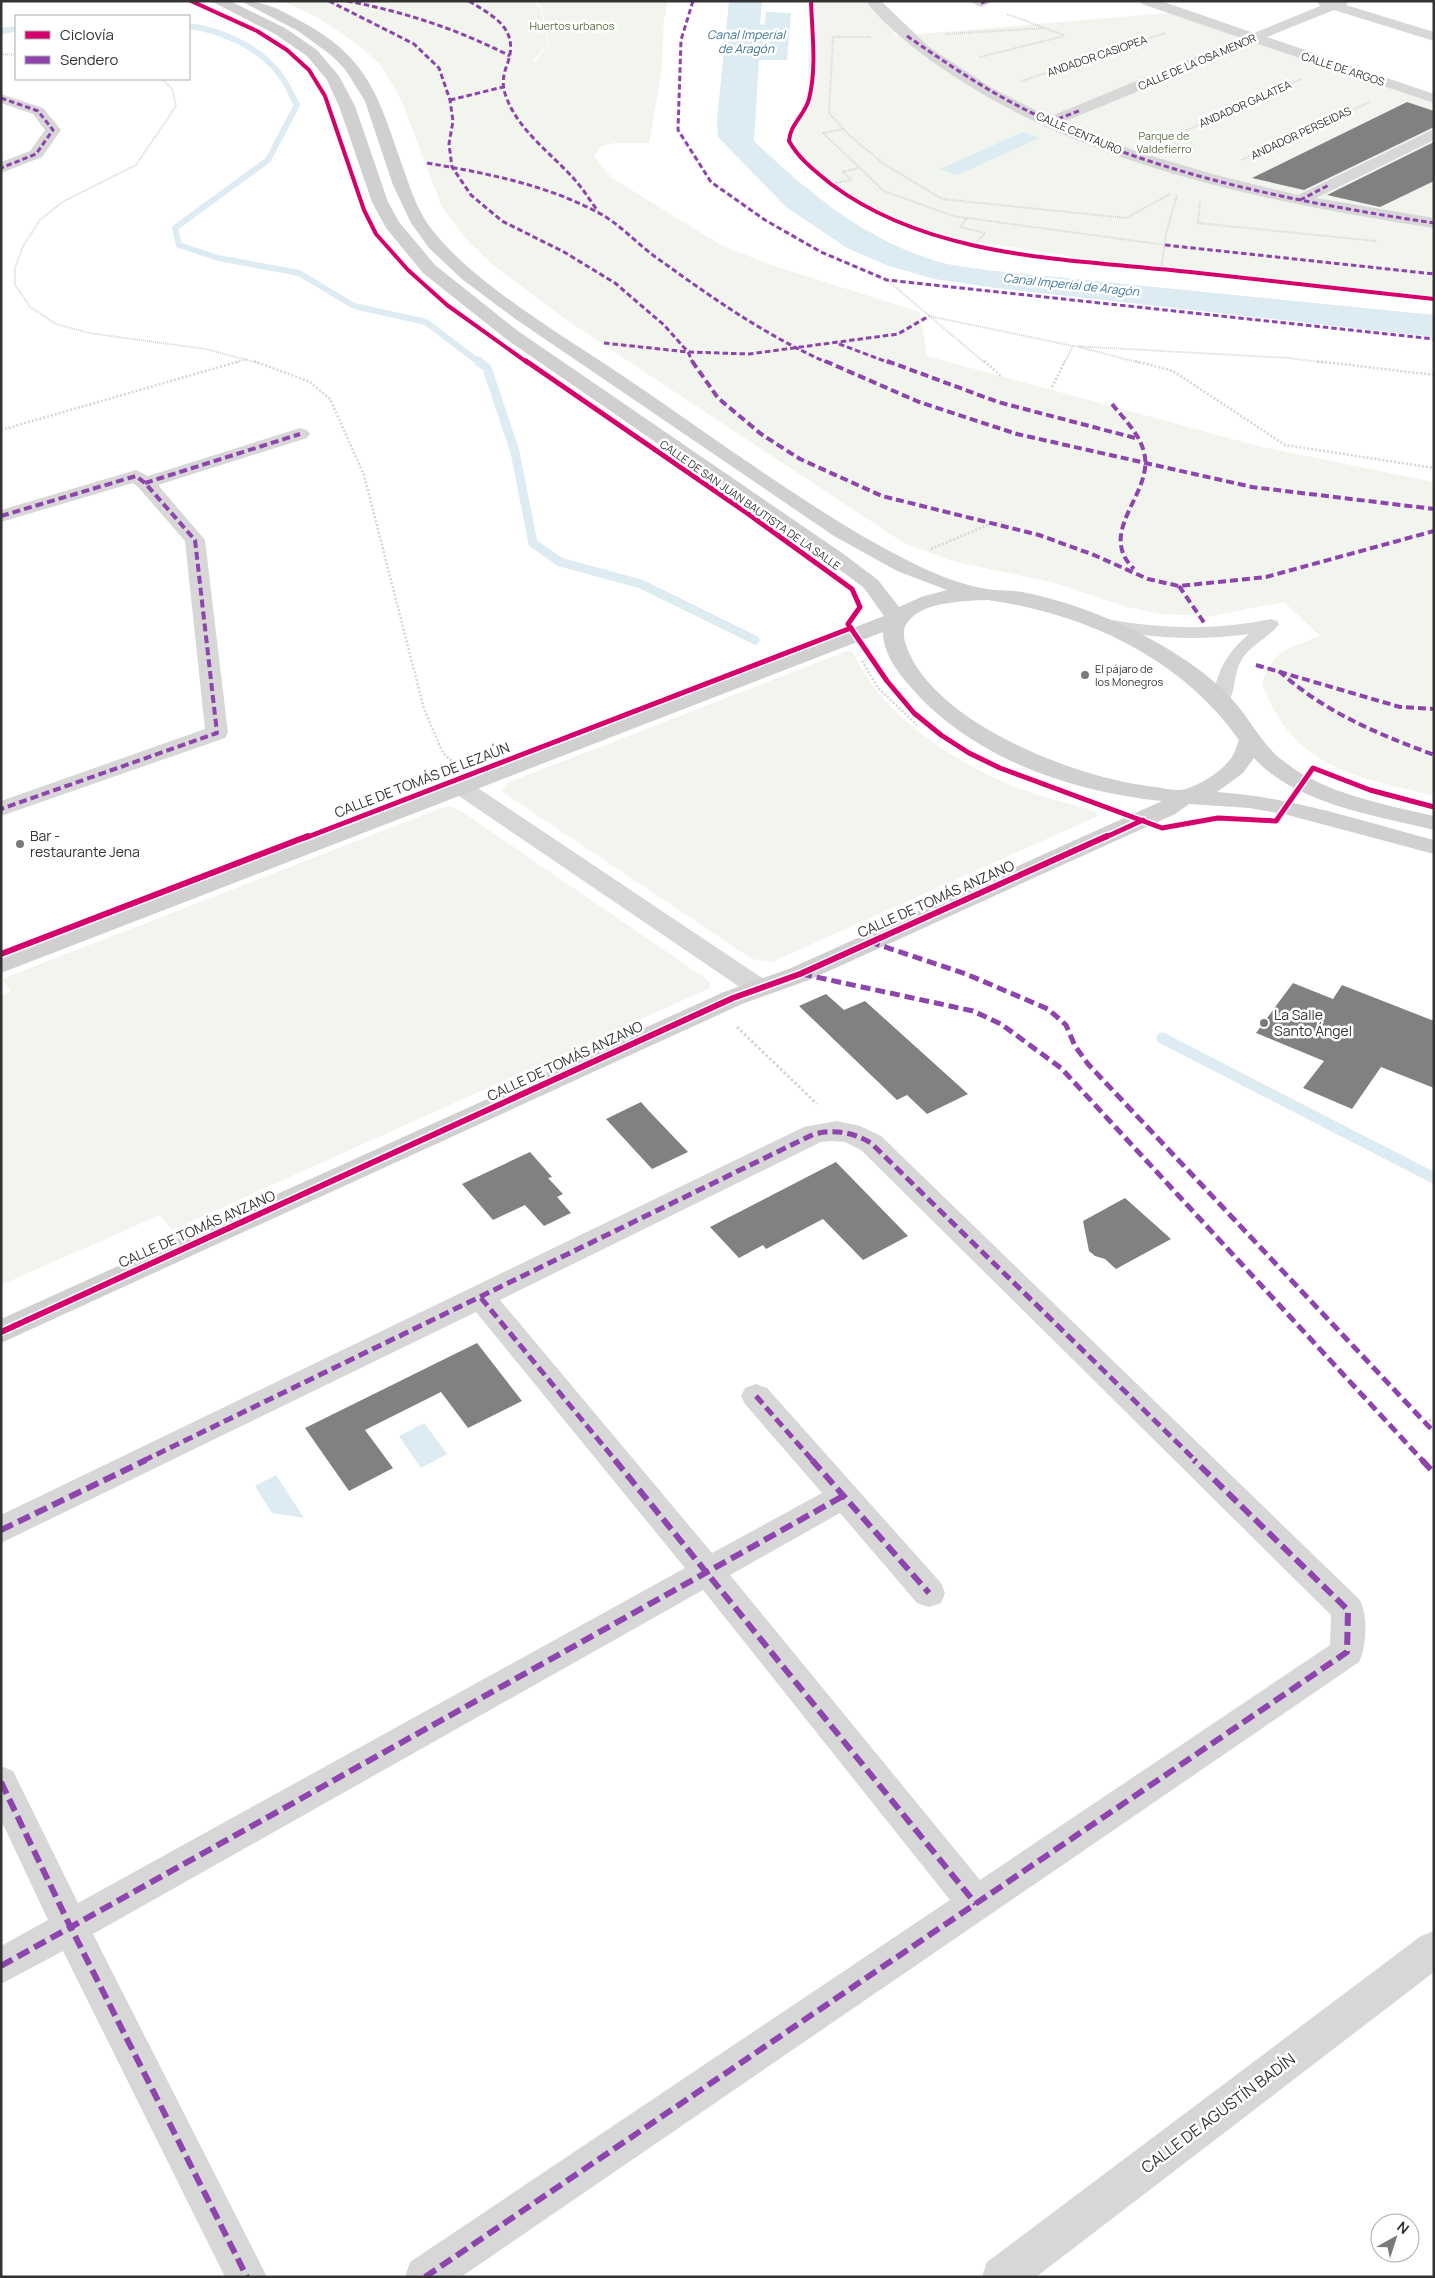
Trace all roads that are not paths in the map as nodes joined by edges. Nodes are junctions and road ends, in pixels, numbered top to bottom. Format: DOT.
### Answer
graph roads {
  1 [pos="218,1"];
  2 [pos="248,1"];
  3 [pos="873,1"];
  4 [pos="1147,1"];
  5 [pos="1332,3"];
  6 [pos="1434,37"];
  7 [pos="1253,39"];
  8 [pos="1,98"];
  9 [pos="1434,99"];
  10 [pos="1050,122"];
  11 [pos="1434,134"];
  12 [pos="1,168"];
  13 [pos="1300,200"];
  14 [pos="1434,223"];
  15 [pos="300,434"];
  16 [pos="145,483"];
  17 [pos="1,516"];
  18 [pos="980,594"];
  19 [pos="897,619"];
  20 [pos="1092,621"];
  21 [pos="1221,701"];
  22 [pos="1250,741"];
  23 [pos="467,785"];
  24 [pos="1187,796"];
  25 [pos="1,809"];
  26 [pos="1434,823"];
  27 [pos="1434,847"];
  28 [pos="1,965"];
  29 [pos="759,988"];
  30 [pos="481,1298"];
  31 [pos="1,1332"];
  32 [pos="756,1396"];
  33 [pos="845,1495"];
  34 [pos="1,1530"];
  35 [pos="707,1571"];
  36 [pos="929,1593"];
  37 [pos="1,1782"];
  38 [pos="976,1904"];
  39 [pos="70,1926"];
  40 [pos="1434,1949"];
  41 [pos="1,1966"];
  42 [pos="247,2277"];
  43 [pos="425,2277"];
  44 [pos="1002,2277"];
  1 -- 19 [label="main road, CALLE DE SAN JUAN BAUTISTA DE LA SALLE"];
  2 -- 18 [label="main road"];
  3 -- 10 [label="street, CALLE CENTAURO"];
  4 -- 7 [label="street, CALLE DE ARGOS"];
  5 -- 6 [label="street"];
  5 -- 7 [label="street, CALLE DE LA OSA MENOR"];
  7 -- 9 [label="street, CALLE DE ARGOS"];
  7 -- 10 [label="street, CALLE DE LA OSA MENOR"];
  8 -- 12 [label="street"];
  10 -- 13 [label="street, CALLE CENTAURO"];
  11 -- 13 [label="street"];
  13 -- 14 [label="street, CALLE CENTAURO"];
  15 -- 16 [label="street"];
  16 -- 17 [label="street"];
  16 -- 25 [label="street"];
  18 -- 19 [label="main road"];
  18 -- 20 [label="main road"];
  19 -- 23 [label="main road, CALLE DE TOMÁS DE LEZAÚN"];
  19 -- 24 [label="main road"];
  20 -- 21 [label="main road"];
  20 -- 21 [label="lane"];
  21 -- 22 [label="main road"];
  22 -- 24 [label="main road"];
  22 -- 26 [label="main road"];
  23 -- 28 [label="main road, CALLE DE TOMÁS DE LEZAÚN"];
  23 -- 29 [label="street"];
  24 -- 27 [label="main road"];
  24 -- 29 [label="main road, CALLE DE TOMÁS ANZANO"];
  29 -- 31 [label="main road, CALLE DE TOMÁS ANZANO"];
  30 -- 34 [label="street"];
  30 -- 35 [label="street"];
  30 -- 38 [label="street"];
  32 -- 33 [label="street"];
  33 -- 35 [label="street"];
  33 -- 36 [label="street"];
  35 -- 38 [label="street"];
  35 -- 39 [label="street"];
  37 -- 39 [label="street"];
  38 -- 43 [label="street"];
  39 -- 41 [label="street"];
  39 -- 42 [label="street"];
  40 -- 44 [label="street, CALLE DE AGUSTÍN BADÍN"];
}
